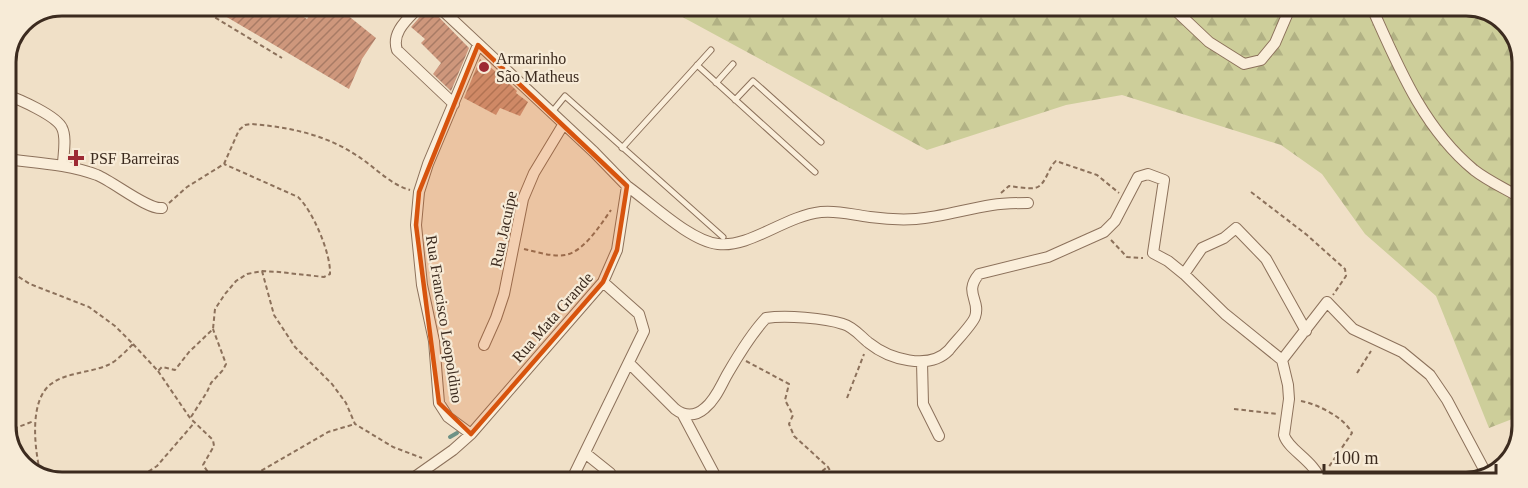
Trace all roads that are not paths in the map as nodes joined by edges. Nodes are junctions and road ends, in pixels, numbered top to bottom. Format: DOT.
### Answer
graph roads {
  1 [pos="411,16"];
  2 [pos="448,16"];
  3 [pos="1181,16"];
  4 [pos="1287,16"];
  5 [pos="1376,16"];
  6 [pos="478,45"];
  7 [pos="711,50"];
  8 [pos="733,64"];
  9 [pos="697,65"];
  10 [pos="716,83"];
  11 [pos="16,99"];
  12 [pos="735,100"];
  13 [pos="454,104"];
  14 [pos="551,113"];
  15 [pos="563,124"];
  16 [pos="821,142"];
  17 [pos="622,147"];
  18 [pos="16,160"];
  19 [pos="63,165"];
  20 [pos="815,172"];
  21 [pos="627,186"];
  22 [pos="1511,192"];
  23 [pos="1028,203"];
  24 [pos="162,208"];
  25 [pos="723,237"];
  26 [pos="1184,274"];
  27 [pos="603,282"];
  28 [pos="1306,331"];
  29 [pos="484,345"];
  30 [pos="1282,360"];
  31 [pos="922,362"];
  32 [pos="629,363"];
  33 [pos="683,415"];
  34 [pos="471,434"];
  35 [pos="939,436"];
  36 [pos="585,453"];
  37 [pos="1483,468"];
  38 [pos="421,472"];
  39 [pos="576,472"];
  40 [pos="610,472"];
  41 [pos="713,472"];
  42 [pos="1316,472"];
  1 -- 13 [label="street"];
  2 -- 6 [label="street"];
  3 -- 4 [label="street"];
  5 -- 22 [label="street"];
  6 -- 13 [label="street, Rua Francisco Leopoldino"];
  6 -- 14 [label="street"];
  7 -- 9 [label="lane"];
  8 -- 10 [label="lane"];
  9 -- 10 [label="lane"];
  9 -- 17 [label="lane"];
  10 -- 12 [label="lane"];
  11 -- 19 [label="street"];
  12 -- 16 [label="lane"];
  12 -- 20 [label="lane"];
  13 -- 34 [label="street, Rua Francisco Leopoldino"];
  14 -- 15 [label="street"];
  14 -- 17 [label="lane"];
  15 -- 21 [label="street"];
  15 -- 29 [label="street, Rua Jacuípe"];
  17 -- 25 [label="lane"];
  18 -- 19 [label="street"];
  19 -- 24 [label="street"];
  21 -- 23 [label="street"];
  21 -- 27 [label="street, Rua Mata Grande"];
  26 -- 28 [label="street"];
  26 -- 30 [label="street"];
  26 -- 31 [label="street"];
  27 -- 32 [label="street"];
  27 -- 34 [label="street, Rua Mata Grande"];
  28 -- 30 [label="street"];
  28 -- 37 [label="street"];
  30 -- 42 [label="street"];
  31 -- 33 [label="street"];
  31 -- 35 [label="street"];
  32 -- 33 [label="street"];
  32 -- 36 [label="street"];
  33 -- 41 [label="street"];
  34 -- 38 [label="street, Rua Mata Grande"];
  36 -- 39 [label="street"];
  36 -- 40 [label="street"];
}
